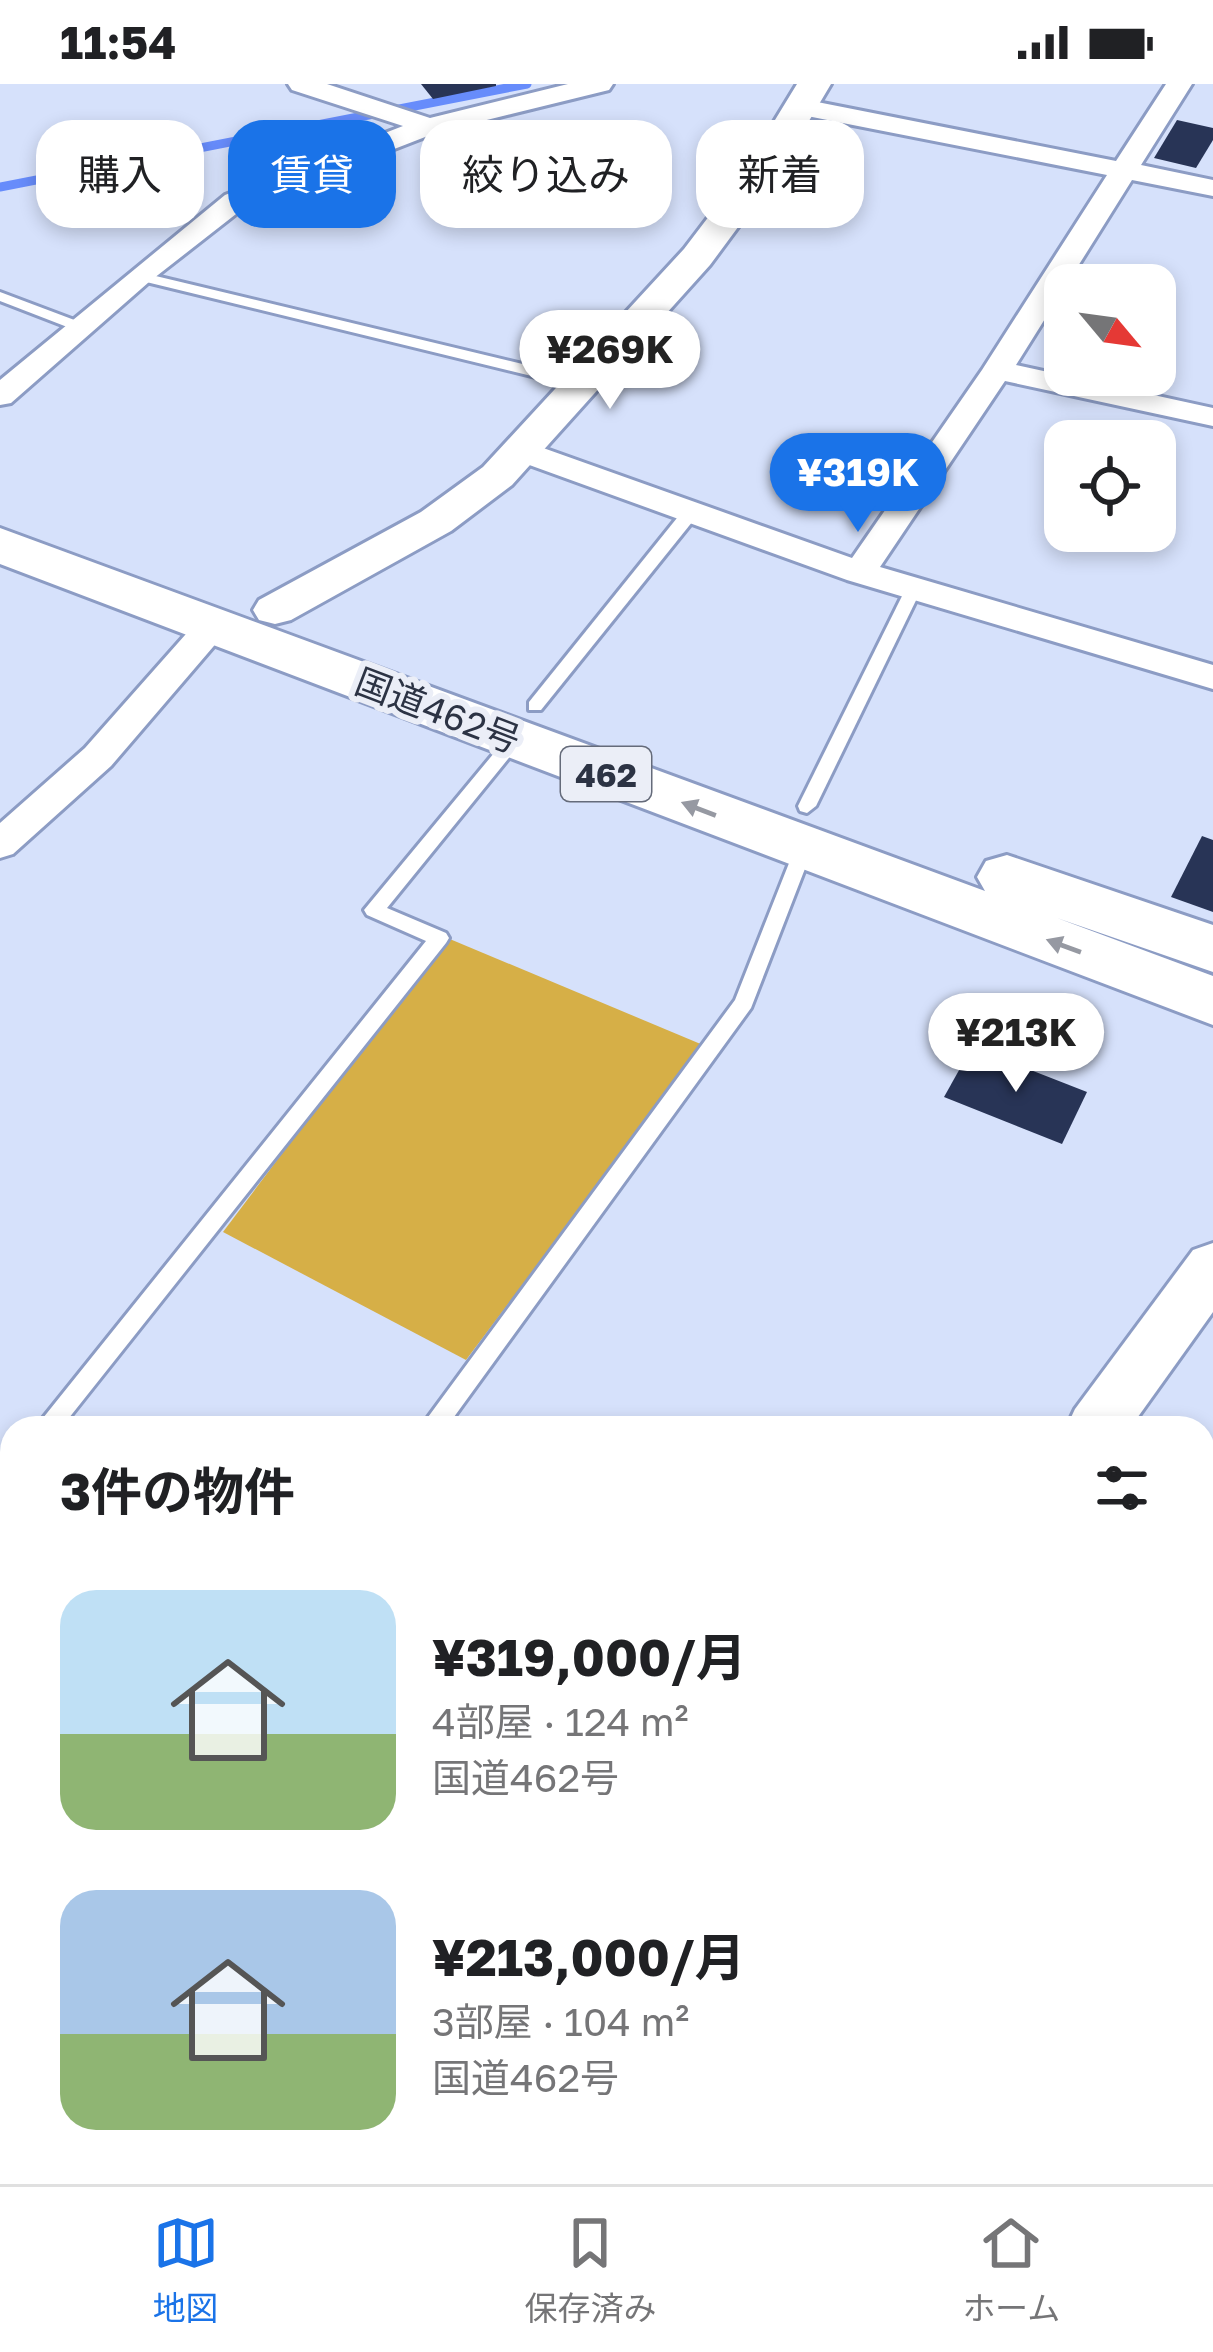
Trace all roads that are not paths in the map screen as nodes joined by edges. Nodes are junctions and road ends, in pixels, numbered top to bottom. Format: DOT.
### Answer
graph roads {
  1 [pos="302,84"];
  2 [pos="394,84"];
  3 [pos="600,84"];
  4 [pos="1179,84"];
  5 [pos="808,95"];
  6 [pos="374,109"];
  7 [pos="450,120"];
  8 [pos="420,122"];
  9 [pos="420,129"];
  10 [pos="1124,170"];
  11 [pos="1213,188"];
  12 [pos="139,276"];
  13 [pos="0,296"];
  14 [pos="80,327"];
  15 [pos="997,370"];
  16 [pos="585,384"];
  17 [pos="0,396"];
  18 [pos="1213,417"];
  19 [pos="521,451"];
  20 [pos="0,510"];
  21 [pos="691,512"];
  22 [pos="0,545"];
  23 [pos="859,572"];
  24 [pos="914,588"];
  25 [pos="275,610"];
  26 [pos="213,626"];
  27 [pos="1213,645"];
  28 [pos="1197,671"];
  29 [pos="525,723"];
  30 [pos="805,827"];
  31 [pos="0,844"];
  32 [pos="1213,949"];
  33 [pos="1213,1001"];
  34 [pos="1213,1267"];
  35 [pos="57,1416"];
  36 [pos="441,1416"];
  37 [pos="1105,1416"];
  1 -- 6 [label="street"];
  2 -- 6 [label="street"];
  3 -- 7 [label="street"];
  4 -- 10 [label="street"];
  5 -- 10 [label="street"];
  5 -- 16 [label="street"];
  6 -- 8 [label="street"];
  9 -- 12 [label="street"];
  10 -- 11 [label="street"];
  10 -- 15 [label="street"];
  12 -- 14 [label="street"];
  12 -- 16 [label="lane"];
  13 -- 14 [label="lane"];
  14 -- 17 [label="street"];
  15 -- 18 [label="street"];
  15 -- 23 [label="street"];
  16 -- 19 [label="street"];
  19 -- 21 [label="street"];
  19 -- 25 [label="street"];
  20 -- 25 [label="highway, 国道462号 / 462"];
  21 -- 23 [label="street"];
  21 -- 29 [label="lane"];
  22 -- 26 [label="highway, 国道462号 / 462"];
  23 -- 24 [label="street"];
  24 -- 28 [label="street"];
  24 -- 30 [label="lane"];
  25 -- 29 [label="highway, 国道462号 / 462"];
  26 -- 29 [label="highway, 国道462号 / 462"];
  26 -- 31 [label="street"];
  27 -- 28 [label="street"];
  29 -- 30 [label="highway, 国道462号 / 462"];
  29 -- 35 [label="lane"];
  30 -- 32 [label="highway, 国道462号 / 462"];
  33 -- 30 [label="highway, 国道462号 / 462, one-way"];
  30 -- 36 [label="lane"];
  34 -- 37 [label="street"];
}
